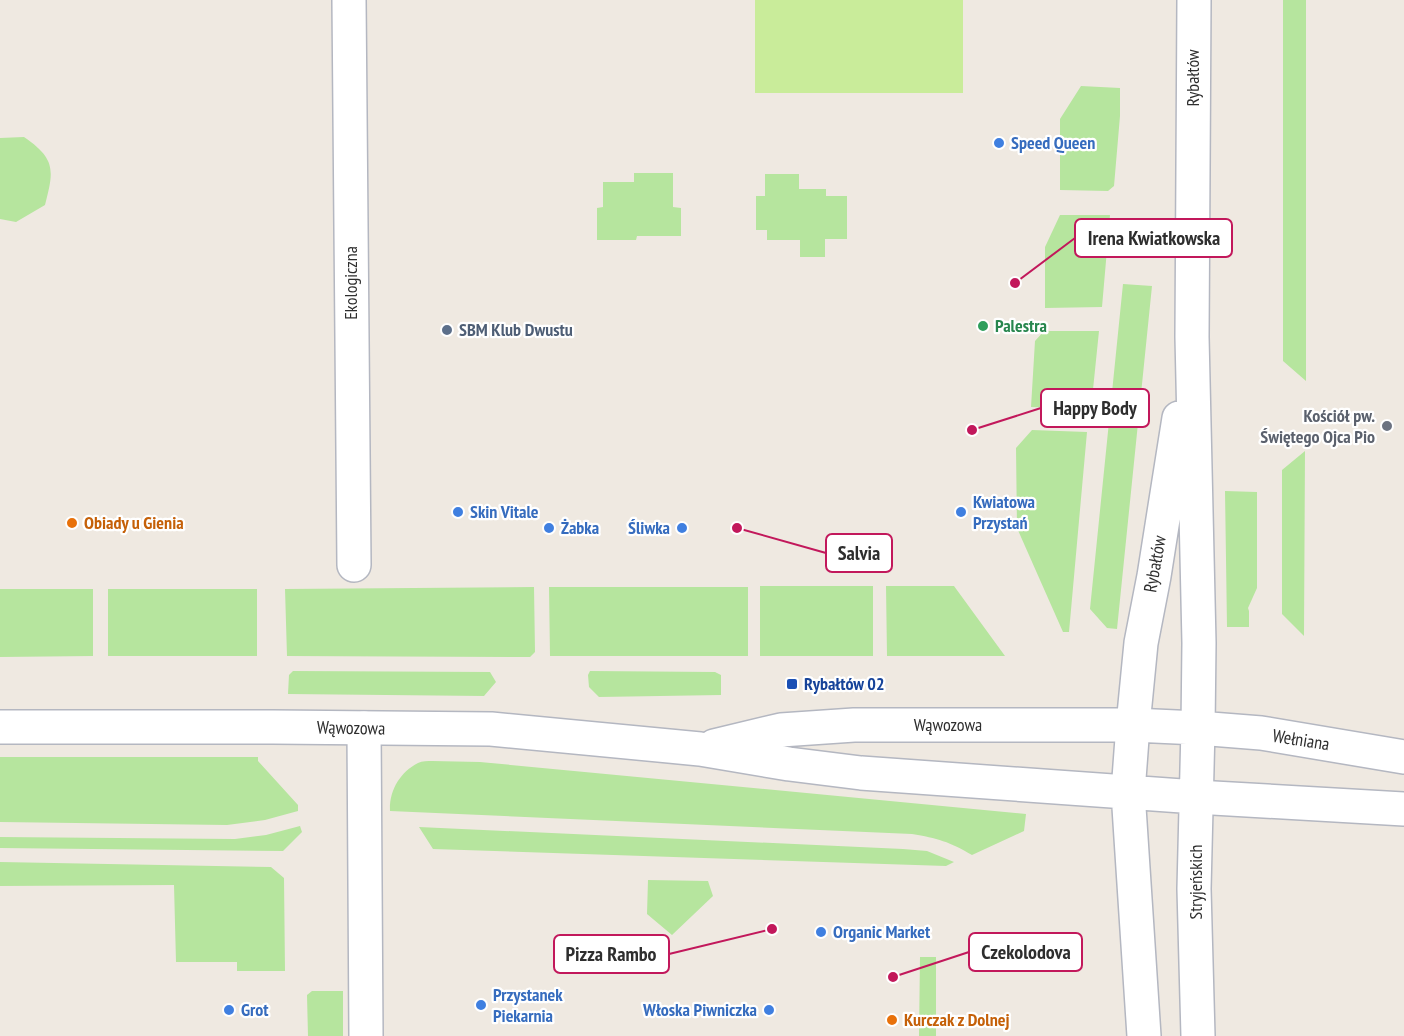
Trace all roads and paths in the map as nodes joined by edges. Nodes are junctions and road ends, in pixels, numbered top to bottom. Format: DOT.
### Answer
graph roads {
  1 [pos="349,0"];
  2 [pos="1194,0"];
  3 [pos="1192,337"];
  4 [pos="354,565"];
  5 [pos="1133,725"];
  6 [pos="0,728"];
  7 [pos="364,728"];
  8 [pos="1198,729"];
  9 [pos="700,749"];
  10 [pos="1404,757"];
  11 [pos="1128,792"];
  12 [pos="1196,797"];
  13 [pos="1404,809"];
  14 [pos="366,1036"];
  15 [pos="1144,1036"];
  16 [pos="1198,1036"];
  1 -- 4 [label="street, Ekologiczna"];
  2 -- 3 [label="street, Rybałtów"];
  3 -- 5 [label="street, Rybałtów"];
  3 -- 8 [label="street, Rybałtów"];
  5 -- 8 [label="street, Wąwozowa"];
  5 -- 9 [label="street, Wąwozowa"];
  5 -- 11 [label="street, Rybałtów"];
  6 -- 7 [label="street, Wąwozowa"];
  7 -- 9 [label="street, Wąwozowa"];
  7 -- 14 [label="street"];
  8 -- 10 [label="street, Wełniana"];
  8 -- 12 [label="street, Stryjeńskich"];
  9 -- 11 [label="street, Wąwozowa"];
  11 -- 12 [label="street, Wąwozowa"];
  11 -- 15 [label="street"];
  12 -- 13 [label="street"];
  12 -- 16 [label="street, Stryjeńskich"];
}
